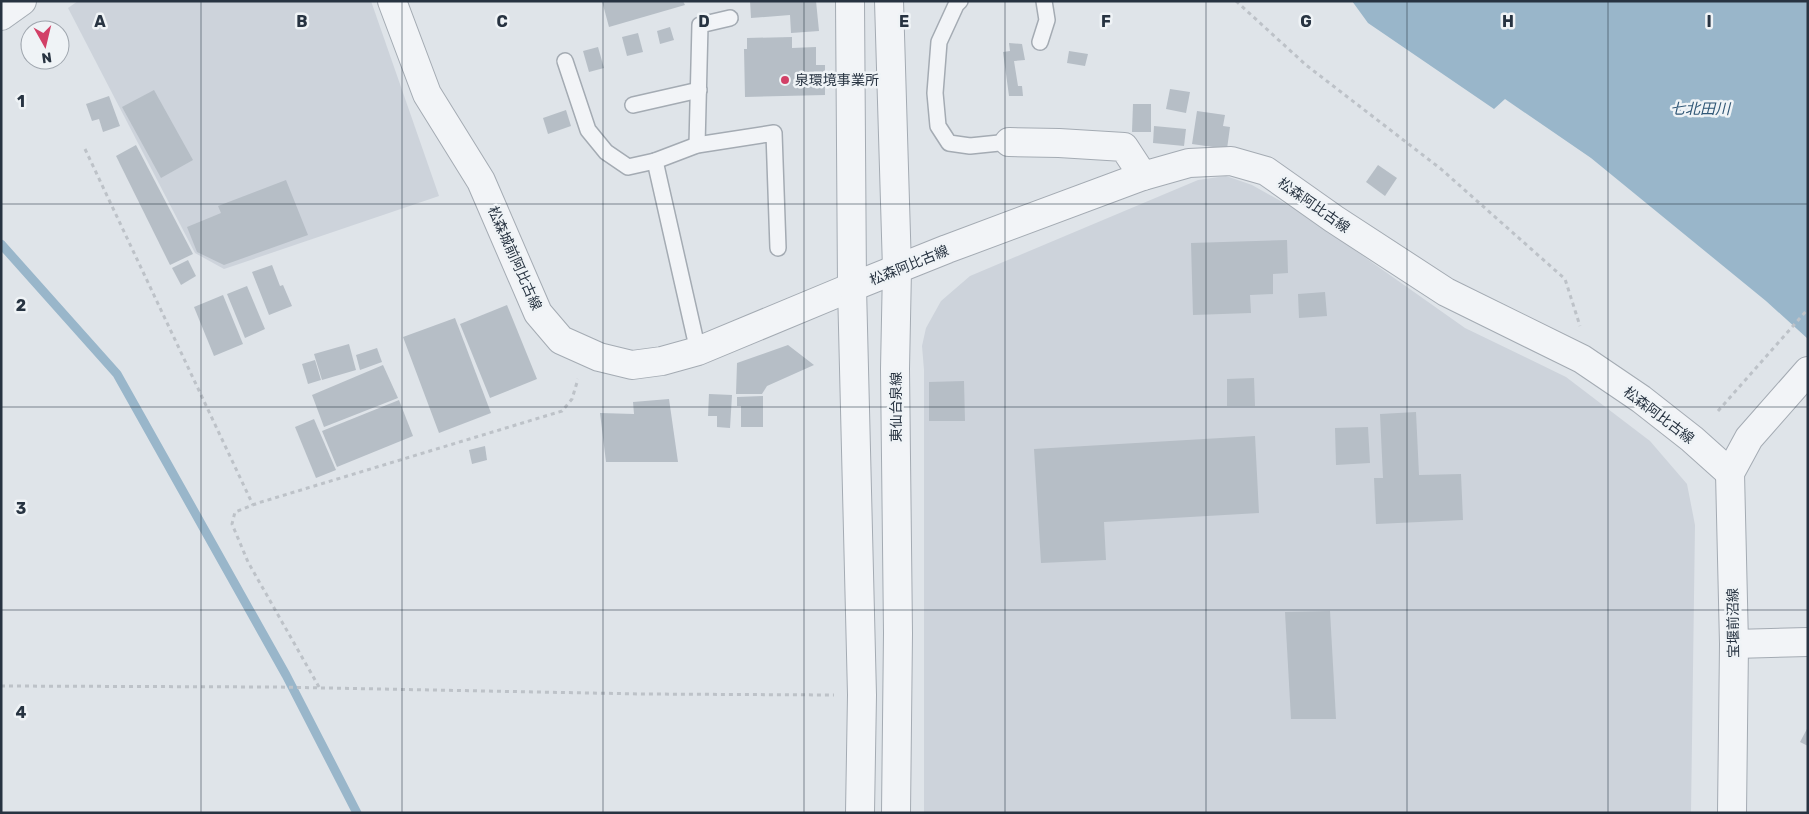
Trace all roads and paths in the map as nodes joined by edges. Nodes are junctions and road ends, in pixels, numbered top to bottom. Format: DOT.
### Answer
graph roads {
  1 [pos="22,1"];
  2 [pos="392,1"];
  3 [pos="850,1"];
  4 [pos="889,1"];
  5 [pos="960,1"];
  6 [pos="1044,1"];
  7 [pos="1236,1"];
  8 [pos="1,16"];
  9 [pos="730,18"];
  10 [pos="1040,42"];
  11 [pos="566,60"];
  12 [pos="699,90"];
  13 [pos="634,105"];
  14 [pos="1009,142"];
  15 [pos="697,145"];
  16 [pos="85,149"];
  17 [pos="655,161"];
  18 [pos="1143,176"];
  19 [pos="778,248"];
  20 [pos="897,269"];
  21 [pos="852,287"];
  22 [pos="1808,309"];
  23 [pos="698,351"];
  24 [pos="587,352"];
  25 [pos="1582,359"];
  26 [pos="1808,371"];
  27 [pos="1718,411"];
  28 [pos="1730,473"];
  29 [pos="252,505"];
  30 [pos="1808,642"];
  31 [pos="1734,644"];
  32 [pos="1,686"];
  33 [pos="320,688"];
  34 [pos="862,695"];
  35 [pos="860,813"];
  36 [pos="896,813"];
  37 [pos="1732,813"];
  1 -- 8 [label="street"];
  2 -- 24 [label="street, 松森城前阿比古線"];
  3 -- 21 [label="street"];
  4 -- 20 [label="street, 東仙台泉線"];
  5 -- 14 [label="lane"];
  6 -- 10 [label="lane"];
  7 -- 25 [label="path"];
  9 -- 12 [label="lane"];
  11 -- 17 [label="lane"];
  12 -- 13 [label="lane"];
  12 -- 15 [label="lane"];
  14 -- 18 [label="street"];
  15 -- 17 [label="lane"];
  15 -- 19 [label="lane"];
  16 -- 29 [label="path"];
  17 -- 23 [label="lane"];
  18 -- 20 [label="street, 松森阿比古線"];
  18 -- 25 [label="street, 松森阿比古線"];
  20 -- 21 [label="street, 松森阿比古線"];
  20 -- 36 [label="street, 東仙台泉線"];
  21 -- 23 [label="street, 松森城前阿比古線"];
  21 -- 34 [label="street"];
  22 -- 27 [label="path"];
  23 -- 24 [label="street, 松森城前阿比古線"];
  24 -- 29 [label="path"];
  25 -- 28 [label="street, 松森阿比古線"];
  26 -- 28 [label="street, 宝堰前沼線"];
  28 -- 31 [label="street, 宝堰前沼線"];
  29 -- 33 [label="path"];
  30 -- 31 [label="street"];
  31 -- 37 [label="street, 宝堰前沼線"];
  32 -- 33 [label="path"];
  33 -- 34 [label="path"];
  34 -- 35 [label="street"];
}
